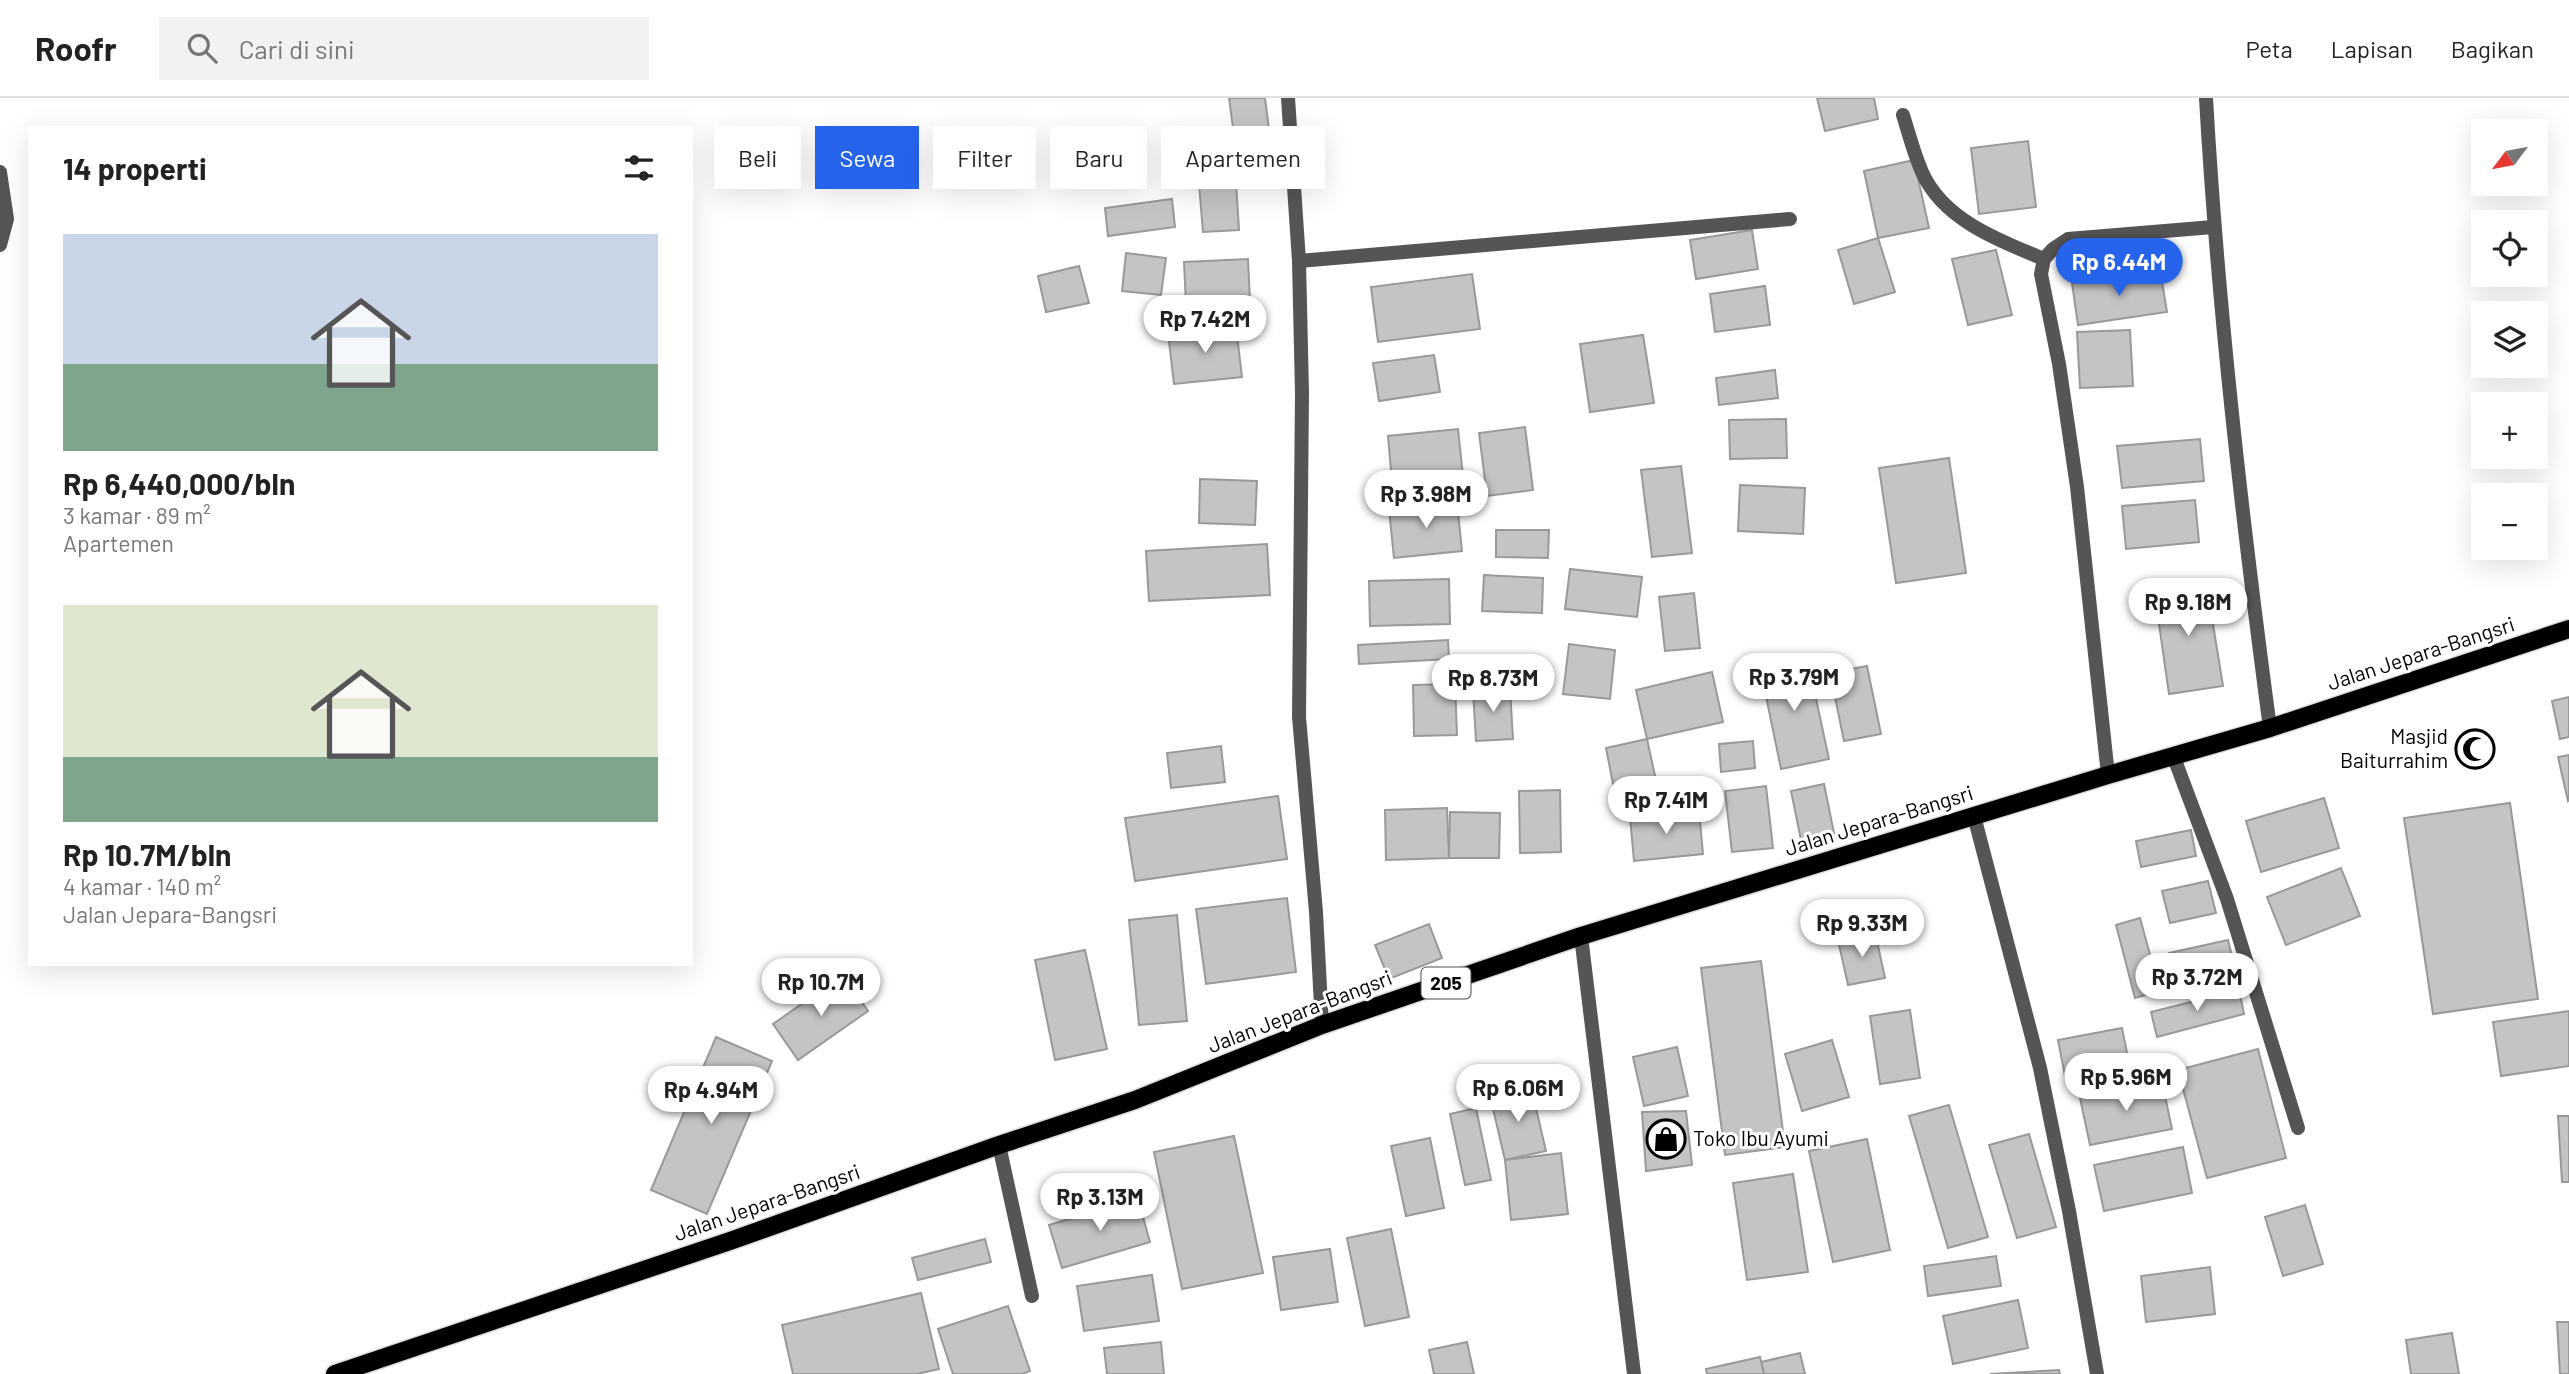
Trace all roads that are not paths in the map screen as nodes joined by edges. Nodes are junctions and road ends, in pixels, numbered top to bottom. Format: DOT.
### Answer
graph roads {
  1 [pos="1288,98"];
  2 [pos="2206,98"];
  3 [pos="1903,115"];
  4 [pos="0,172"];
  5 [pos="1790,219"];
  6 [pos="2213,227"];
  7 [pos="0,245"];
  8 [pos="2044,259"];
  9 [pos="1299,261"];
  10 [pos="2569,629"];
  11 [pos="2270,728"];
  12 [pos="2173,755"];
  13 [pos="2108,775"];
  14 [pos="1974,816"];
  15 [pos="1581,936"];
  16 [pos="1322,1025"];
  17 [pos="2298,1128"];
  18 [pos="999,1145"];
  19 [pos="1032,1296"];
  20 [pos="335,1374"];
  21 [pos="1634,1374"];
  22 [pos="2096,1374"];
  1 -- 9 [label="street"];
  2 -- 6 [label="street"];
  3 -- 8 [label="street"];
  4 -- 7 [label="street"];
  5 -- 9 [label="street"];
  6 -- 8 [label="street"];
  6 -- 11 [label="street"];
  8 -- 13 [label="street"];
  9 -- 16 [label="street"];
  10 -- 11 [label="main road, Jalan Jepara-Bangsri / 205"];
  11 -- 12 [label="main road, Jalan Jepara-Bangsri / 205"];
  12 -- 13 [label="main road, Jalan Jepara-Bangsri / 205"];
  12 -- 17 [label="street"];
  13 -- 14 [label="main road, Jalan Jepara-Bangsri / 205"];
  14 -- 15 [label="main road, Jalan Jepara-Bangsri / 205"];
  14 -- 22 [label="street"];
  15 -- 16 [label="main road, Jalan Jepara-Bangsri / 205"];
  15 -- 21 [label="street"];
  16 -- 18 [label="main road, Jalan Jepara-Bangsri / 205"];
  18 -- 19 [label="street"];
  18 -- 20 [label="main road, Jalan Jepara-Bangsri / 205"];
}
